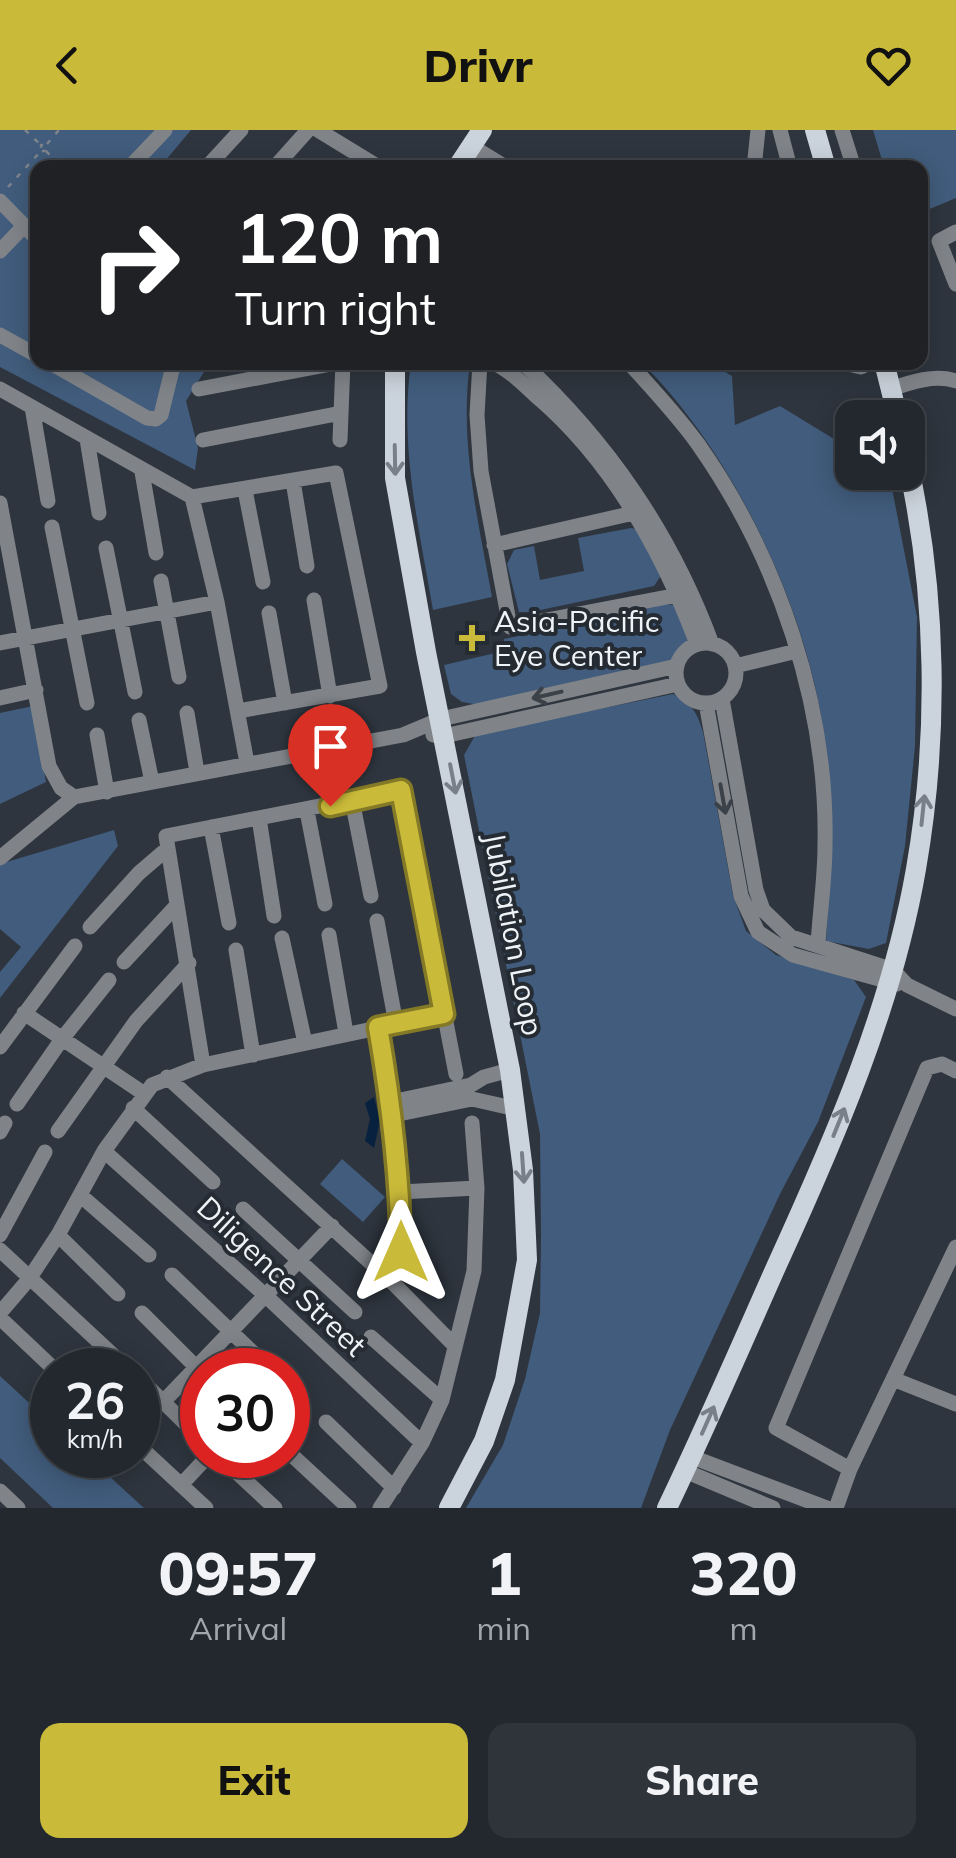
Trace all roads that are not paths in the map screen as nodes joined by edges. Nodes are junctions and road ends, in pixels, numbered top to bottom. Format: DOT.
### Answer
graph roads {
  1 [pos="138,130"];
  2 [pos="164,130"];
  3 [pos="240,130"];
  4 [pos="308,130"];
  5 [pos="318,130"];
  6 [pos="758,130"];
  7 [pos="780,130"];
  8 [pos="815,130"];
  9 [pos="842,130"];
  10 [pos="477,138"];
  11 [pos="152,144"];
  12 [pos="355,152"];
  13 [pos="137,160"];
  14 [pos="213,160"];
  15 [pos="281,160"];
  16 [pos="349,160"];
  17 [pos="368,160"];
  18 [pos="462,160"];
  19 [pos="499,160"];
  20 [pos="755,160"];
  21 [pos="788,160"];
  22 [pos="824,160"];
  23 [pos="851,160"];
  24 [pos="0,198"];
  25 [pos="24,226"];
  26 [pos="30,232"];
  27 [pos="956,232"];
  28 [pos="0,251"];
  29 [pos="956,284"];
  30 [pos="0,335"];
  31 [pos="30,352"];
  32 [pos="63,370"];
  33 [pos="172,370"];
  34 [pos="300,370"];
  35 [pos="342,370"];
  36 [pos="394,370"];
  37 [pos="480,370"];
  38 [pos="505,370"];
  39 [pos="530,370"];
  40 [pos="635,370"];
  41 [pos="886,370"];
  42 [pos="956,381"];
  43 [pos="0,389"];
  44 [pos="199,389"];
  45 [pos="890,389"];
  46 [pos="893,400"];
  47 [pos="32,407"];
  48 [pos="342,413"];
  49 [pos="87,439"];
  50 [pos="203,440"];
  51 [pos="340,440"];
  52 [pos="142,472"];
  53 [pos="292,481"];
  54 [pos="245,490"];
  55 [pos="912,490"];
  56 [pos="192,497"];
  57 [pos="48,501"];
  58 [pos="0,503"];
  59 [pos="640,511"];
  60 [pos="99,513"];
  61 [pos="2,521"];
  62 [pos="52,527"];
  63 [pos="494,545"];
  64 [pos="106,548"];
  65 [pos="156,553"];
  66 [pos="307,566"];
  67 [pos="7,570"];
  68 [pos="161,582"];
  69 [pos="263,582"];
  70 [pos="678,595"];
  71 [pos="314,600"];
  72 [pos="216,602"];
  73 [pos="166,612"];
  74 [pos="269,614"];
  75 [pos="121,620"];
  76 [pos="74,628"];
  77 [pos="27,638"];
  78 [pos="0,644"];
  79 [pos="704,644"];
  80 [pos="797,651"];
  81 [pos="676,666"];
  82 [pos="735,666"];
  83 [pos="179,677"];
  84 [pos="678,684"];
  85 [pos="36,690"];
  86 [pos="135,692"];
  87 [pos="330,696"];
  88 [pos="0,698"];
  89 [pos="714,701"];
  90 [pos="88,703"];
  91 [pos="284,703"];
  92 [pos="238,711"];
  93 [pos="187,713"];
  94 [pos="139,720"];
  95 [pos="443,728"];
  96 [pos="96,735"];
  97 [pos="248,763"];
  98 [pos="197,772"];
  99 [pos="152,782"];
  100 [pos="107,792"];
  101 [pos="74,797"];
  102 [pos="352,800"];
  103 [pos="307,811"];
  104 [pos="259,818"];
  105 [pos="211,827"];
  106 [pos="167,850"];
  107 [pos="0,858"];
  108 [pos="371,896"];
  109 [pos="324,904"];
  110 [pos="178,906"];
  111 [pos="274,916"];
  112 [pos="377,921"];
  113 [pos="229,923"];
  114 [pos="90,928"];
  115 [pos="329,935"];
  116 [pos="282,938"];
  117 [pos="818,944"];
  118 [pos="75,946"];
  119 [pos="236,950"];
  120 [pos="124,962"];
  121 [pos="189,963"];
  122 [pos="896,979"];
  123 [pos="110,980"];
  124 [pos="956,1009"];
  125 [pos="24,1014"];
  126 [pos="444,1014"];
  127 [pos="396,1024"];
  128 [pos="378,1027"];
  129 [pos="346,1033"];
  130 [pos="62,1039"];
  131 [pos="305,1043"];
  132 [pos="0,1047"];
  133 [pos="254,1054"];
  134 [pos="203,1065"];
  135 [pos="104,1067"];
  136 [pos="510,1070"];
  137 [pos="956,1071"];
  138 [pos="456,1074"];
  139 [pos="167,1077"];
  140 [pos="472,1092"];
  141 [pos="144,1093"];
  142 [pos="18,1104"];
  143 [pos="133,1108"];
  144 [pos="392,1108"];
  145 [pos="517,1109"];
  146 [pos="472,1122"];
  147 [pos="58,1131"];
  148 [pos="104,1151"];
  149 [pos="46,1152"];
  150 [pos="213,1182"];
  151 [pos="477,1188"];
  152 [pos="400,1192"];
  153 [pos="80,1195"];
  154 [pos="243,1209"];
  155 [pos="332,1226"];
  156 [pos="0,1235"];
  157 [pos="58,1235"];
  158 [pos="956,1248"];
  159 [pos="0,1250"];
  160 [pos="149,1255"];
  161 [pos="299,1259"];
  162 [pos="172,1276"];
  163 [pos="29,1279"];
  164 [pos="394,1284"];
  165 [pos="118,1294"];
  166 [pos="266,1296"];
  167 [pos="355,1312"];
  168 [pos="142,1313"];
  169 [pos="0,1315"];
  170 [pos="229,1332"];
  171 [pos="371,1337"];
  172 [pos="455,1346"];
  173 [pos="34,1348"];
  174 [pos="106,1348"];
  175 [pos="216,1348"];
  176 [pos="247,1348"];
  177 [pos="180,1351"];
  178 [pos="893,1379"];
  179 [pos="180,1387"];
  180 [pos="160,1397"];
  181 [pos="442,1400"];
  182 [pos="164,1401"];
  183 [pos="956,1404"];
  184 [pos="180,1417"];
  185 [pos="326,1422"];
  186 [pos="422,1443"];
  187 [pos="688,1464"];
  188 [pos="160,1466"];
  189 [pos="850,1468"];
  190 [pos="310,1472"];
  191 [pos="188,1478"];
  192 [pos="243,1478"];
  193 [pos="737,1483"];
  194 [pos="181,1486"];
  195 [pos="394,1488"];
  196 [pos="0,1491"];
  197 [pos="18,1508"];
  198 [pos="206,1508"];
  199 [pos="275,1508"];
  200 [pos="349,1508"];
  201 [pos="380,1508"];
  202 [pos="448,1508"];
  203 [pos="667,1508"];
  204 [pos="773,1508"];
  205 [pos="827,1508"];
  206 [pos="836,1508"];
  1 -- 11 [label="street"];
  2 -- 11 [label="street"];
  3 -- 14 [label="street"];
  4 -- 15 [label="street"];
  5 -- 12 [label="street"];
  6 -- 20 [label="street"];
  7 -- 21 [label="street"];
  8 -- 22 [label="main road"];
  9 -- 23 [label="street"];
  10 -- 18 [label="main road"];
  10 -- 19 [label="street"];
  11 -- 13 [label="street"];
  12 -- 16 [label="street"];
  12 -- 17 [label="street"];
  24 -- 25 [label="street"];
  25 -- 26 [label="street"];
  25 -- 28 [label="street"];
  27 -- 29 [label="street"];
  30 -- 31 [label="street"];
  32 -- 33 [label="street"];
  34 -- 44 [label="street"];
  35 -- 48 [label="street"];
  36 -- 95 [label="main road, Jubilation Loop, one-way"];
  37 -- 63 [label="street"];
  38 -- 59 [label="street"];
  39 -- 59 [label="street"];
  40 -- 80 [label="street"];
  41 -- 45 [label="main road"];
  42 -- 45 [label="street"];
  43 -- 47 [label="street"];
  45 -- 46 [label="main road"];
  47 -- 49 [label="street"];
  47 -- 57 [label="street"];
  48 -- 50 [label="street"];
  48 -- 51 [label="street"];
  49 -- 52 [label="street"];
  49 -- 60 [label="street"];
  52 -- 56 [label="street"];
  52 -- 65 [label="street"];
  53 -- 54 [label="street"];
  53 -- 66 [label="street"];
  53 -- 87 [label="street"];
  54 -- 56 [label="street"];
  54 -- 69 [label="street"];
  122 -- 55 [label="main road, one-way"];
  56 -- 72 [label="street"];
  58 -- 61 [label="street"];
  59 -- 63 [label="street"];
  59 -- 70 [label="street"];
  59 -- 79 [label="street"];
  61 -- 67 [label="street"];
  62 -- 76 [label="street"];
  63 -- 70 [label="street"];
  64 -- 75 [label="street"];
  67 -- 77 [label="street"];
  68 -- 73 [label="street"];
  70 -- 79 [label="street"];
  71 -- 87 [label="street"];
  72 -- 73 [label="street"];
  72 -- 92 [label="street"];
  73 -- 75 [label="street"];
  73 -- 83 [label="street"];
  74 -- 91 [label="street"];
  75 -- 76 [label="street"];
  75 -- 86 [label="street"];
  76 -- 77 [label="street"];
  76 -- 90 [label="street"];
  77 -- 78 [label="street"];
  77 -- 85 [label="street"];
  79 -- 81 [label="street"];
  79 -- 82 [label="street"];
  80 -- 82 [label="street"];
  80 -- 117 [label="street"];
  81 -- 84 [label="street"];
  81 -- 95 [label="street, one-way"];
  82 -- 89 [label="street"];
  84 -- 89 [label="street"];
  84 -- 95 [label="street"];
  85 -- 88 [label="street"];
  85 -- 101 [label="street"];
  87 -- 91 [label="street"];
  89 -- 117 [label="street"];
  89 -- 122 [label="street, one-way"];
  91 -- 92 [label="street"];
  92 -- 97 [label="street"];
  93 -- 98 [label="street"];
  94 -- 99 [label="street"];
  95 -- 97 [label="street"];
  95 -- 136 [label="main road, Jubilation Loop, one-way"];
  96 -- 100 [label="street"];
  97 -- 98 [label="street"];
  98 -- 99 [label="street"];
  99 -- 100 [label="street"];
  100 -- 101 [label="street"];
  101 -- 107 [label="street"];
  102 -- 103 [label="street"];
  102 -- 108 [label="street"];
  102 -- 126 [label="street"];
  103 -- 104 [label="street"];
  103 -- 109 [label="street"];
  104 -- 105 [label="street"];
  104 -- 111 [label="street"];
  105 -- 106 [label="street"];
  105 -- 113 [label="street"];
  106 -- 110 [label="street"];
  106 -- 114 [label="street"];
  110 -- 120 [label="street"];
  110 -- 121 [label="street"];
  112 -- 127 [label="street"];
  115 -- 129 [label="street"];
  116 -- 131 [label="street"];
  117 -- 122 [label="street"];
  118 -- 125 [label="street"];
  119 -- 133 [label="street"];
  121 -- 134 [label="street"];
  121 -- 135 [label="street"];
  122 -- 124 [label="street"];
  187 -- 122 [label="main road, one-way"];
  123 -- 130 [label="street"];
  125 -- 130 [label="street"];
  125 -- 132 [label="street"];
  126 -- 127 [label="street"];
  126 -- 138 [label="street"];
  127 -- 128 [label="street"];
  128 -- 129 [label="street"];
  128 -- 144 [label="street"];
  129 -- 131 [label="street"];
  130 -- 135 [label="street"];
  130 -- 142 [label="street"];
  131 -- 133 [label="street"];
  133 -- 134 [label="street"];
  134 -- 139 [label="street"];
  135 -- 141 [label="street"];
  135 -- 147 [label="street"];
  136 -- 140 [label="street"];
  136 -- 145 [label="main road, Jubilation Loop"];
  137 -- 189 [label="street"];
  139 -- 141 [label="street"];
  139 -- 155 [label="street"];
  140 -- 144 [label="street"];
  140 -- 145 [label="street"];
  141 -- 143 [label="street"];
  143 -- 148 [label="street"];
  143 -- 150 [label="street"];
  144 -- 152 [label="street"];
  145 -- 202 [label="main road, Jubilation Loop, one-way"];
  146 -- 151 [label="street"];
  148 -- 153 [label="street"];
  148 -- 166 [label="street, Diligence Street"];
  149 -- 156 [label="street"];
  151 -- 152 [label="street"];
  151 -- 172 [label="street"];
  152 -- 164 [label="street"];
  153 -- 157 [label="street"];
  153 -- 160 [label="street"];
  154 -- 161 [label="street"];
  155 -- 161 [label="street"];
  155 -- 164 [label="street"];
  157 -- 163 [label="street"];
  157 -- 165 [label="street"];
  158 -- 178 [label="street"];
  159 -- 163 [label="street"];
  161 -- 166 [label="street"];
  161 -- 167 [label="street"];
  162 -- 170 [label="street"];
  163 -- 169 [label="street"];
  163 -- 174 [label="street"];
  164 -- 172 [label="street"];
  166 -- 170 [label="street"];
  166 -- 186 [label="street, Diligence Street"];
  168 -- 177 [label="street"];
  169 -- 173 [label="street"];
  170 -- 175 [label="street"];
  170 -- 176 [label="street"];
  171 -- 181 [label="street"];
  172 -- 181 [label="street"];
  178 -- 183 [label="street"];
  178 -- 189 [label="street"];
  179 -- 182 [label="street"];
  180 -- 182 [label="street"];
  181 -- 186 [label="street"];
  182 -- 184 [label="street"];
  185 -- 195 [label="street"];
  186 -- 195 [label="street"];
  187 -- 193 [label="street"];
  187 -- 203 [label="main road"];
  188 -- 194 [label="street"];
  189 -- 206 [label="street"];
  190 -- 200 [label="street"];
  191 -- 194 [label="street"];
  192 -- 199 [label="street"];
  193 -- 204 [label="street"];
  193 -- 205 [label="street"];
  194 -- 198 [label="street"];
  195 -- 201 [label="street"];
  196 -- 197 [label="street"];
}
